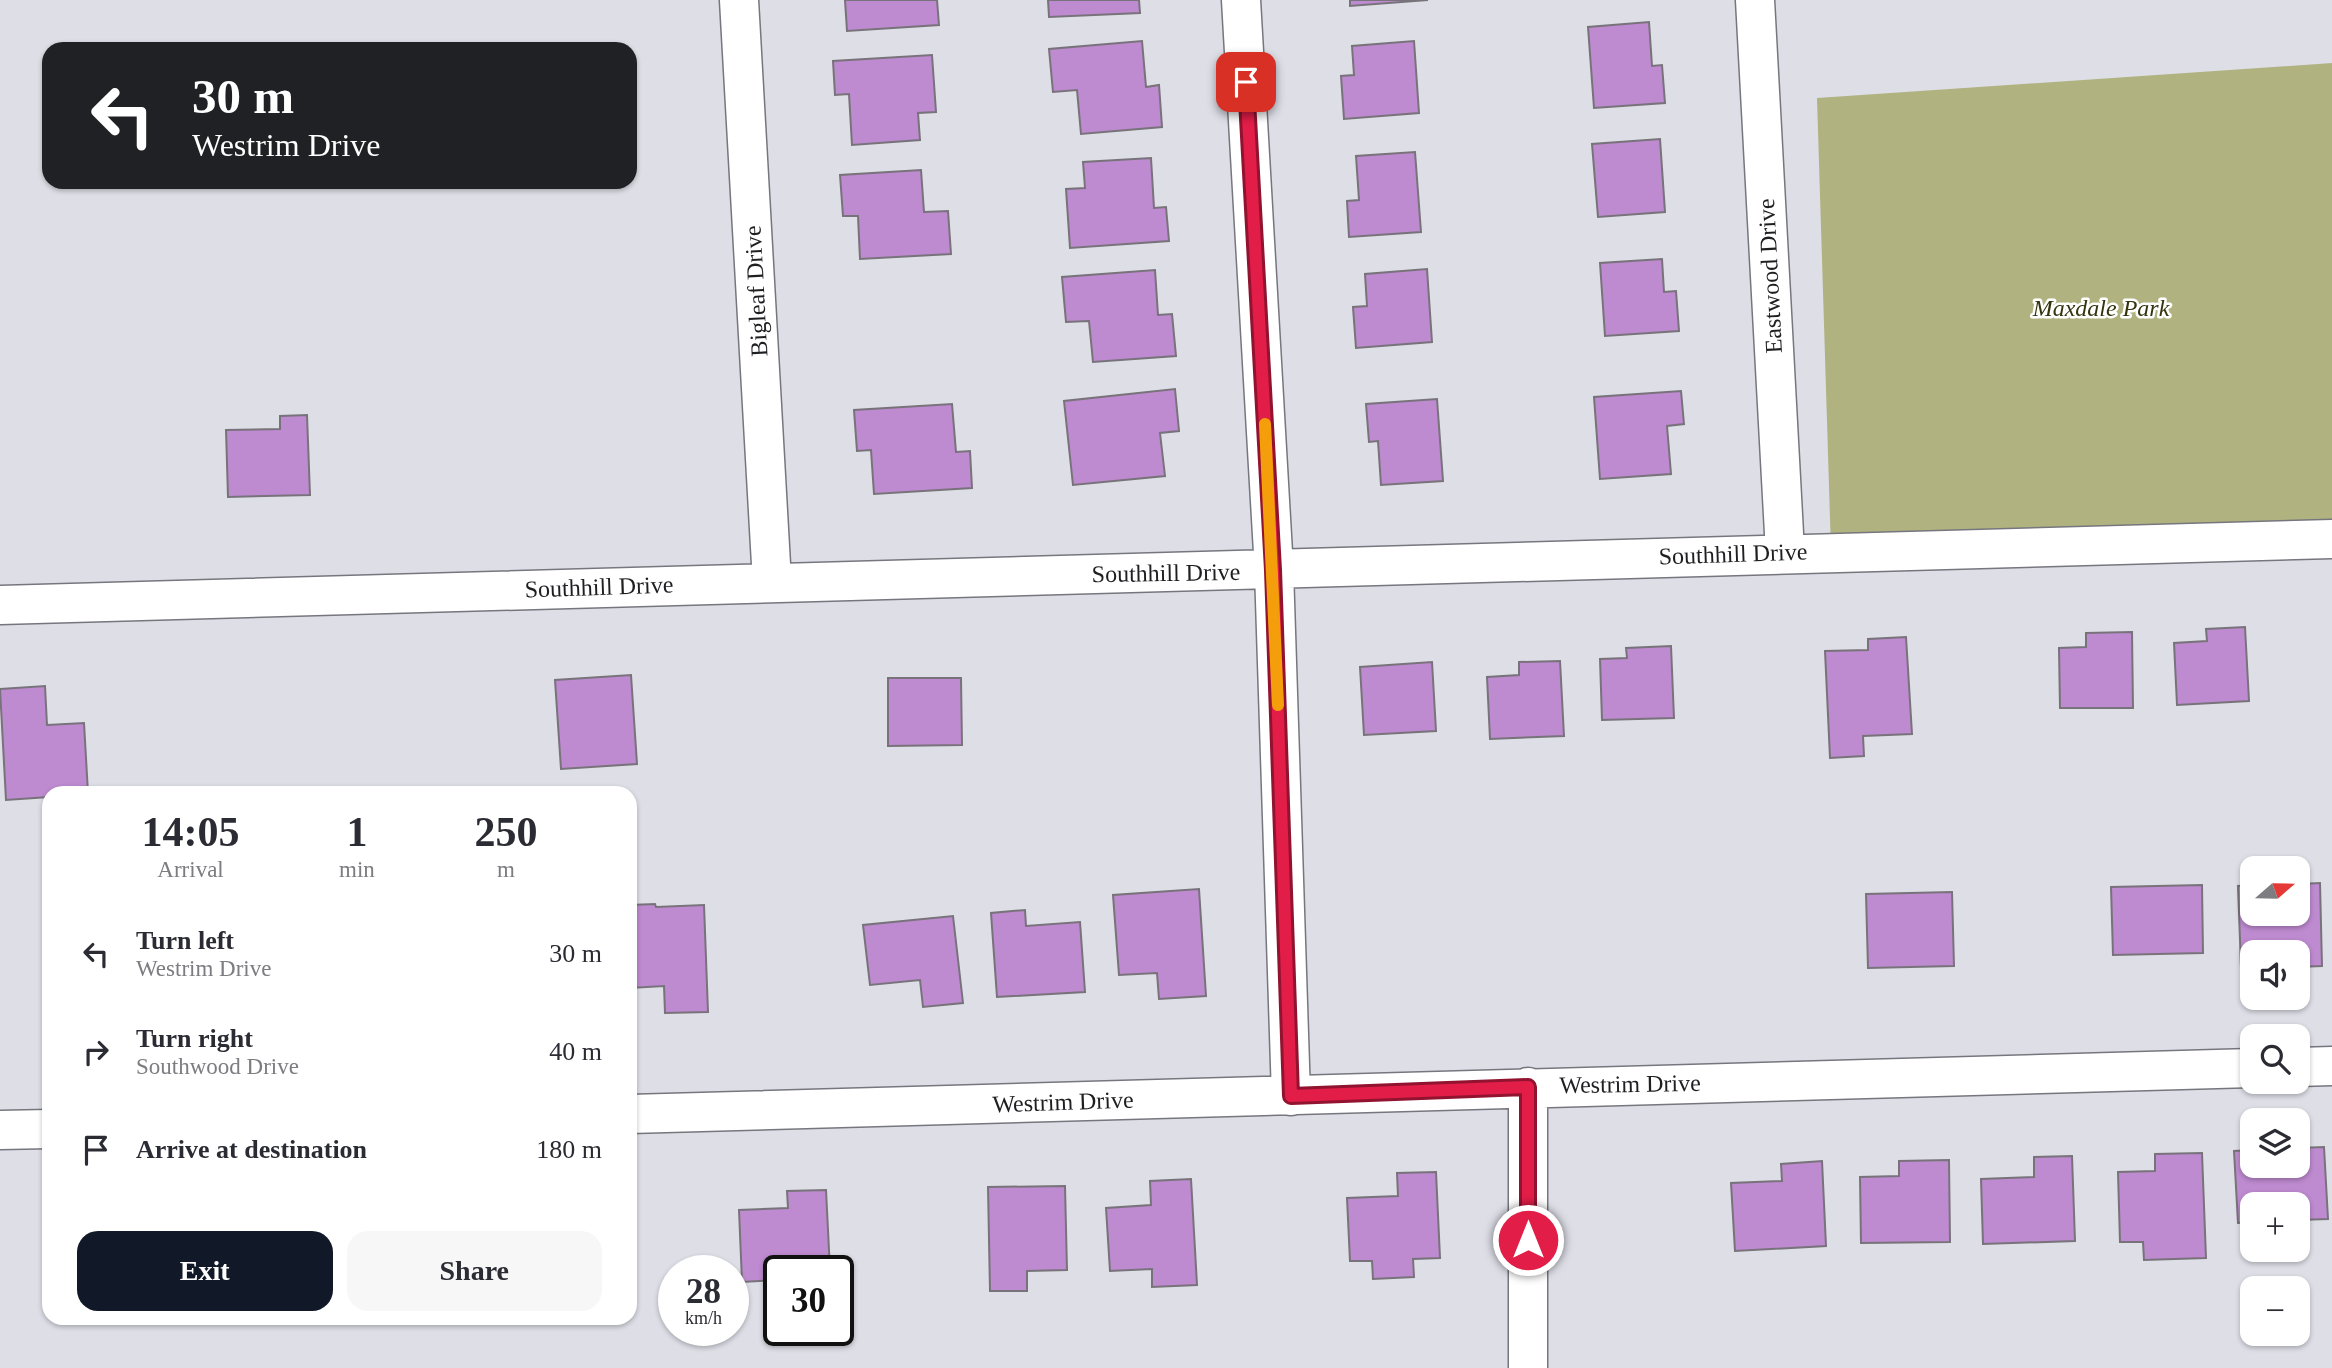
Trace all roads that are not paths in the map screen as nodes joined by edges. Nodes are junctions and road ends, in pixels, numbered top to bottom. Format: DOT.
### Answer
graph roads {
  1 [pos="739,0"];
  2 [pos="1241,0"];
  3 [pos="1755,0"];
  4 [pos="2332,538"];
  5 [pos="1785,552"];
  6 [pos="1273,570"];
  7 [pos="772,582"];
  8 [pos="0,604"];
  9 [pos="2332,1066"];
  10 [pos="2310,1067"];
  11 [pos="2240,1068"];
  12 [pos="1528,1087"];
  13 [pos="1291,1096"];
  14 [pos="637,1114"];
  15 [pos="42,1129"];
  16 [pos="0,1130"];
  17 [pos="1528,1368"];
  1 -- 7 [label="street, Bigleaf Drive"];
  2 -- 6 [label="street"];
  3 -- 5 [label="street, Eastwood Drive"];
  4 -- 5 [label="street, Southhill Drive"];
  5 -- 6 [label="street, Southhill Drive"];
  6 -- 7 [label="street, Southhill Drive"];
  6 -- 13 [label="street"];
  7 -- 8 [label="street, Southhill Drive"];
  9 -- 10 [label="street"];
  11 -- 12 [label="street, Westrim Drive"];
  12 -- 13 [label="street, Westrim Drive"];
  12 -- 17 [label="street"];
  13 -- 14 [label="street, Westrim Drive"];
  15 -- 16 [label="street"];
}
